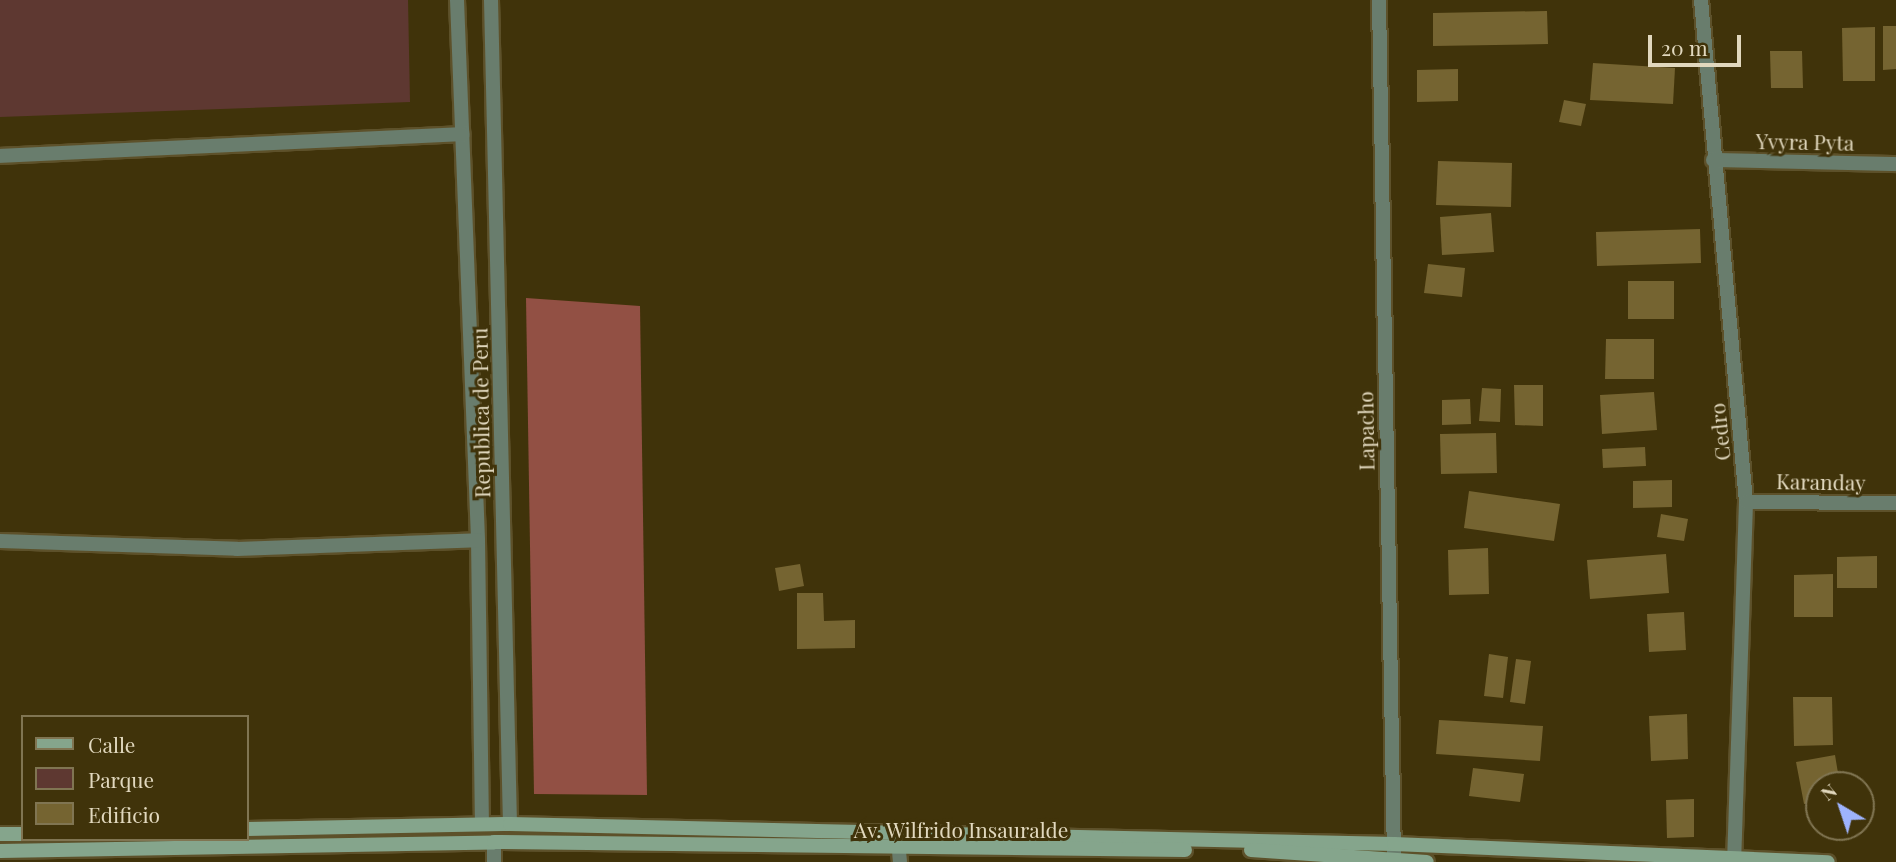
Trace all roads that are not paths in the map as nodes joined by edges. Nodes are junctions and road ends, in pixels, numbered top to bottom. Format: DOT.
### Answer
graph roads {
  1 [pos="457,0"];
  2 [pos="491,0"];
  3 [pos="1379,0"];
  4 [pos="1701,0"];
  5 [pos="462,134"];
  6 [pos="0,156"];
  7 [pos="1713,160"];
  8 [pos="1896,164"];
  9 [pos="1746,502"];
  10 [pos="1896,503"];
  11 [pos="478,540"];
  12 [pos="0,541"];
  13 [pos="482,824"];
  14 [pos="510,824"];
  15 [pos="248,829"];
  16 [pos="0,834"];
  17 [pos="21,834"];
  18 [pos="494,842"];
  19 [pos="1394,844"];
  20 [pos="0,851"];
  21 [pos="1247,856"];
  22 [pos="900,857"];
  23 [pos="1735,859"];
  24 [pos="1394,860"];
  25 [pos="494,862"];
  26 [pos="1427,862"];
  27 [pos="1828,862"];
  1 -- 5 [label="street, Republica de Peru"];
  2 -- 14 [label="street, Republica de Peru"];
  3 -- 19 [label="street, Lapacho"];
  4 -- 7 [label="street, Cedro"];
  5 -- 6 [label="street"];
  5 -- 11 [label="street, Republica de Peru"];
  7 -- 8 [label="street, Yvyra Pyta"];
  7 -- 9 [label="street, Cedro"];
  9 -- 10 [label="street, Karanday"];
  9 -- 23 [label="street, Cedro"];
  11 -- 12 [label="street"];
  11 -- 13 [label="street, Republica de Peru"];
  13 -- 14 [label="street"];
  13 -- 15 [label="street"];
  14 -- 19 [label="street"];
  16 -- 17 [label="street"];
  18 -- 20 [label="street, Av. Wilfrido Insauralde"];
  18 -- 22 [label="street, Av. Wilfrido Insauralde"];
  18 -- 25 [label="street"];
  19 -- 23 [label="street"];
  19 -- 24 [label="street, Lapacho"];
  21 -- 22 [label="street, Av. Wilfrido Insauralde"];
  21 -- 24 [label="street, Av. Wilfrido Insauralde"];
  23 -- 27 [label="street"];
  24 -- 26 [label="street, Av. Wilfrido Insauralde"];
}
